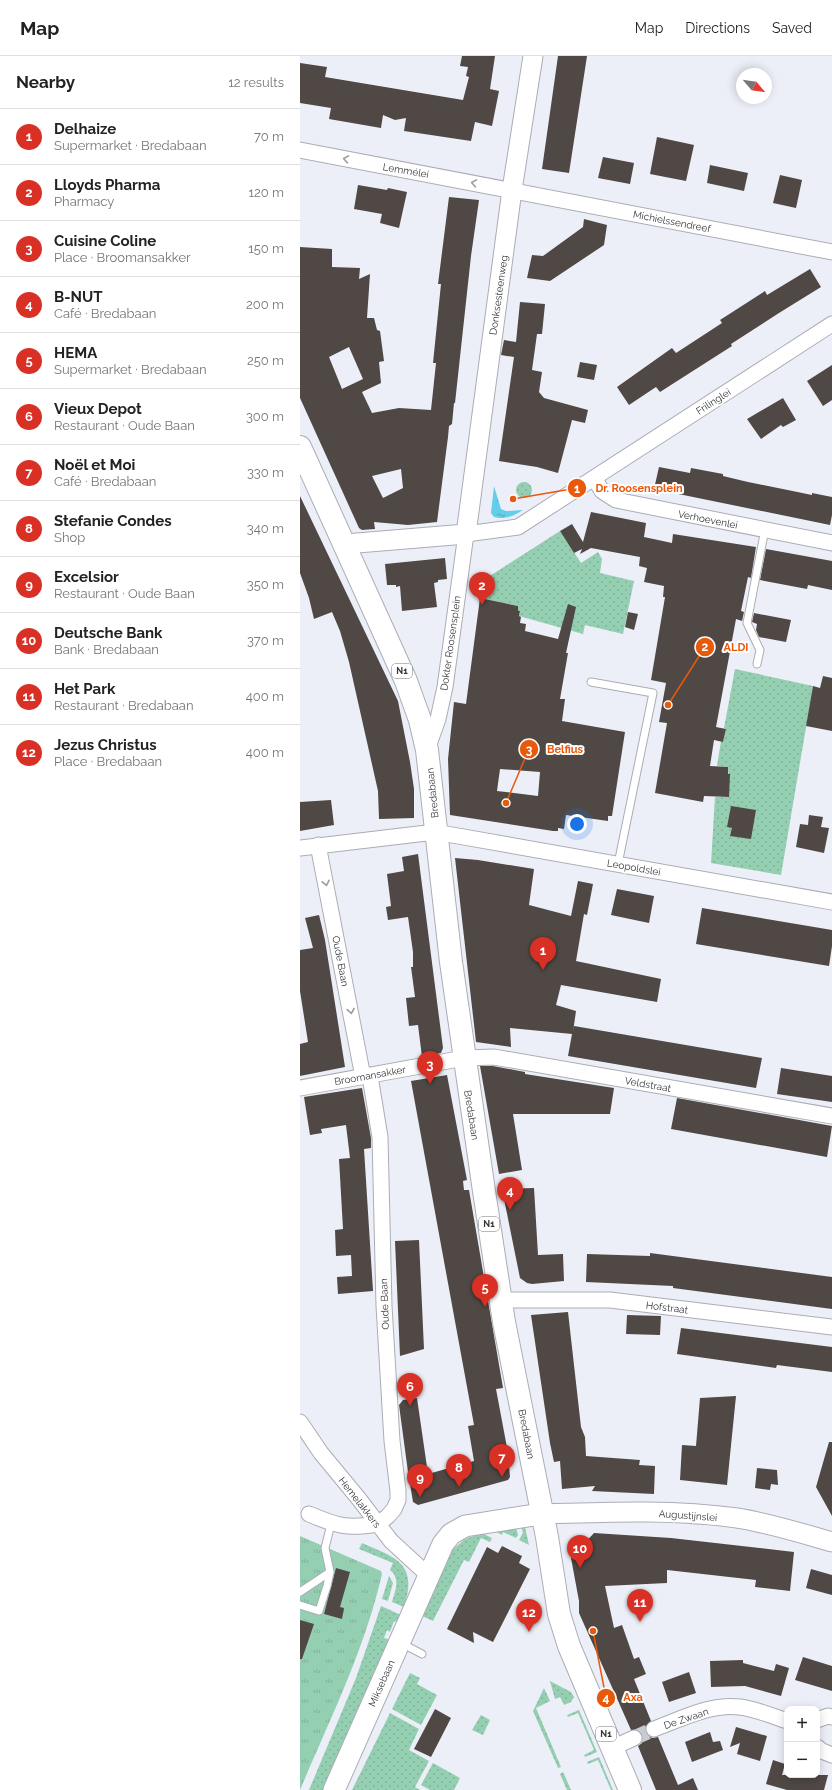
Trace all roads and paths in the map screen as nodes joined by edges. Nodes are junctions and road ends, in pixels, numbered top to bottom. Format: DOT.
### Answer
graph roads {
  1 [pos="533,56"];
  2 [pos="300,150"];
  3 [pos="512,190"];
  4 [pos="832,252"];
  5 [pos="832,324"];
  6 [pos="300,447"];
  7 [pos="594,478"];
  8 [pos="765,529"];
  9 [pos="466,534"];
  10 [pos="832,543"];
  11 [pos="345,544"];
  12 [pos="757,664"];
  13 [pos="591,682"];
  14 [pos="427,750"];
  15 [pos="436,832"];
  16 [pos="318,845"];
  17 [pos="300,848"];
  18 [pos="618,864"];
  19 [pos="832,902"];
  20 [pos="464,1058"];
  21 [pos="366,1076"];
  22 [pos="300,1088"];
  23 [pos="832,1116"];
  24 [pos="501,1300"];
  25 [pos="832,1327"];
  26 [pos="300,1422"];
  27 [pos="309,1514"];
  28 [pos="541,1514"];
  29 [pos="331,1524"];
  30 [pos="378,1524"];
  31 [pos="832,1542"];
  32 [pos="330,1572"];
  33 [pos="428,1575"];
  34 [pos="300,1592"];
  35 [pos="300,1605"];
  36 [pos="399,1642"];
  37 [pos="422,1654"];
  38 [pos="832,1717"];
  39 [pos="820,1719"];
  40 [pos="784,1720"];
  41 [pos="654,1729"];
  42 [pos="634,1738"];
  43 [pos="612,1748"];
  44 [pos="820,1749"];
  45 [pos="832,1754"];
  46 [pos="334,1790"];
  47 [pos="630,1790"];
  1 -- 3 [label="street, Donksesteenweg"];
  3 -- 2 [label="street, Lemmélei, one-way"];
  3 -- 4 [label="street, Michielssendreef"];
  3 -- 9 [label="street, Donksesteenweg"];
  5 -- 7 [label="street, Frilinglei"];
  6 -- 11 [label="main road, Bredabaan / N1"];
  7 -- 8 [label="street, Verhoevenlei"];
  7 -- 9 [label="street"];
  8 -- 10 [label="street, Verhoevenlei"];
  8 -- 12 [label="lane"];
  9 -- 11 [label="street"];
  9 -- 14 [label="street, Dokter Roosensplein"];
  11 -- 14 [label="main road, Bredabaan / N1"];
  13 -- 18 [label="lane"];
  14 -- 15 [label="main road, Bredabaan / N1"];
  15 -- 16 [label="street"];
  15 -- 18 [label="street, Leopoldslei"];
  15 -- 20 [label="main road, Bredabaan / N1"];
  16 -- 17 [label="street"];
  16 -- 21 [label="street, Oude Baan, one-way"];
  18 -- 19 [label="street, Leopoldslei"];
  20 -- 21 [label="street, Broomansakker"];
  20 -- 23 [label="street, Veldstraat"];
  20 -- 24 [label="main road, Bredabaan / N1"];
  21 -- 22 [label="street, Broomansakker"];
  21 -- 30 [label="street, Oude Baan"];
  24 -- 25 [label="street, Hofstraat"];
  24 -- 28 [label="main road, Bredabaan / N1"];
  26 -- 30 [label="street, Hemelakkers"];
  27 -- 29 [label="street"];
  28 -- 31 [label="street, Augustijnslei"];
  28 -- 33 [label="main road, Miksebaan"];
  28 -- 43 [label="main road, Bredabaan / N1"];
  29 -- 30 [label="street"];
  29 -- 32 [label="lane"];
  30 -- 33 [label="street, Hemelakkers"];
  32 -- 34 [label="lane"];
  32 -- 35 [label="lane"];
  33 -- 36 [label="main road, Miksebaan"];
  36 -- 37 [label="lane"];
  36 -- 46 [label="main road, Miksebaan"];
  38 -- 39 [label="street"];
  40 -- 41 [label="street, De Zwaan"];
  42 -- 43 [label="street"];
  43 -- 47 [label="main road, Bredabaan / N1"];
  44 -- 45 [label="street"];
}
